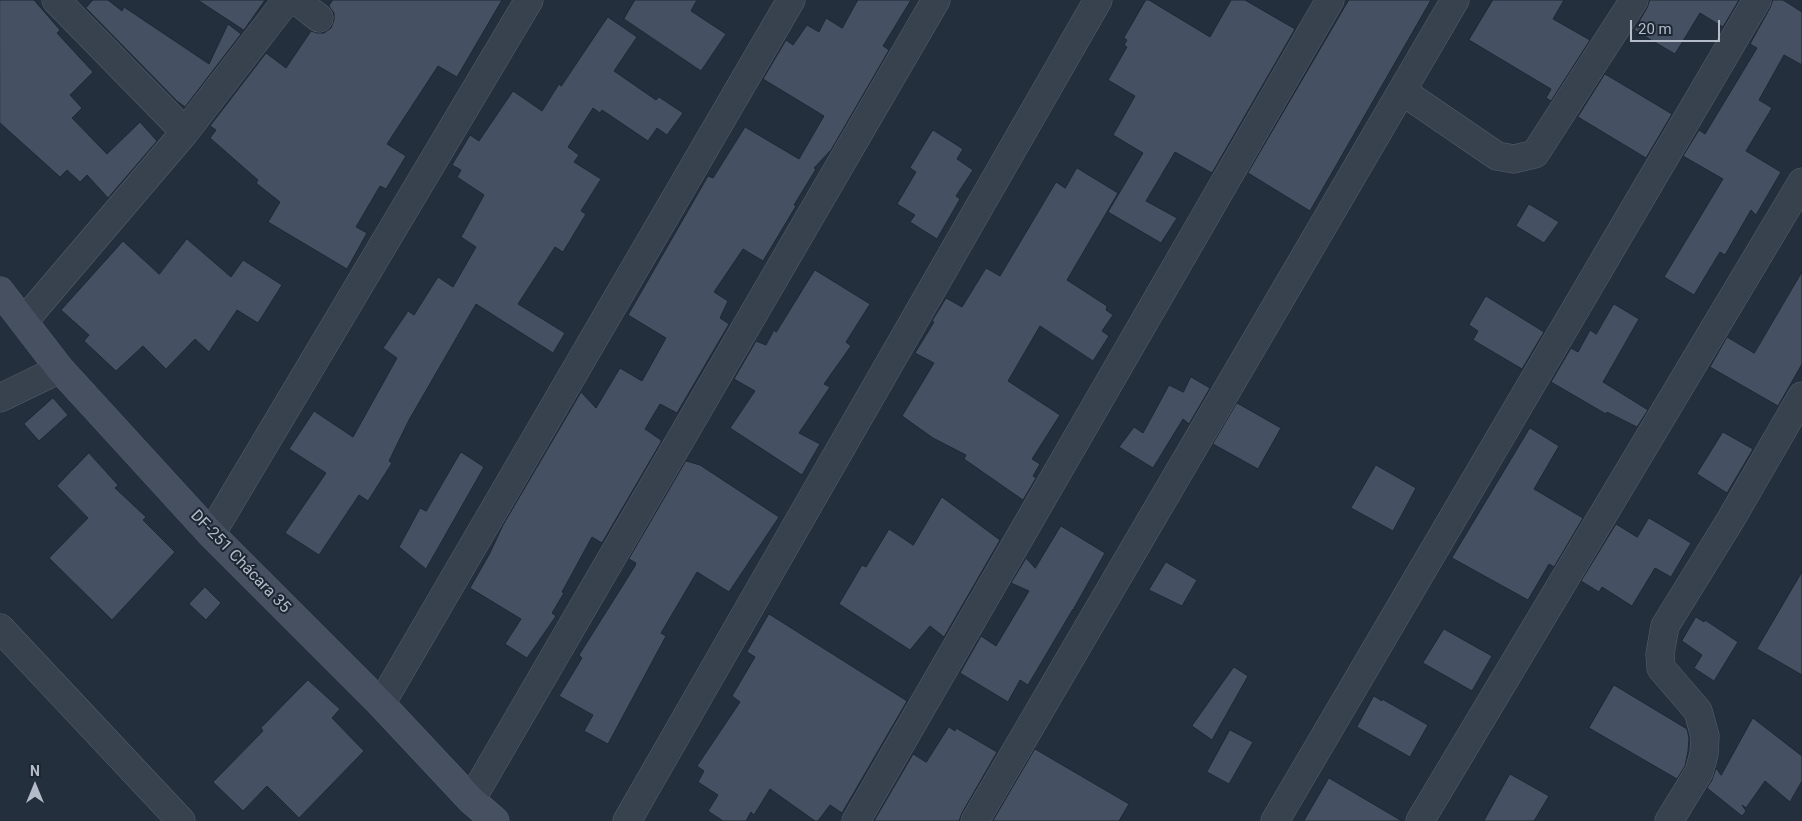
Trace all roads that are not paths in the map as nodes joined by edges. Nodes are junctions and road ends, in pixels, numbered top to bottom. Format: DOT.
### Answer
graph roads {
  1 [pos="56,0"];
  2 [pos="287,0"];
  3 [pos="296,0"];
  4 [pos="529,0"];
  5 [pos="791,0"];
  6 [pos="936,0"];
  7 [pos="1098,0"];
  8 [pos="1330,0"];
  9 [pos="1455,0"];
  10 [pos="1634,0"];
  11 [pos="1757,0"];
  12 [pos="319,18"];
  13 [pos="1402,91"];
  14 [pos="186,132"];
  15 [pos="1802,182"];
  16 [pos="0,291"];
  17 [pos="24,321"];
  18 [pos="60,369"];
  19 [pos="1802,396"];
  20 [pos="0,398"];
  21 [pos="211,534"];
  22 [pos="0,628"];
  23 [pos="381,704"];
  24 [pos="471,800"];
  25 [pos="181,821"];
  26 [pos="495,821"];
  27 [pos="627,821"];
  28 [pos="856,821"];
  29 [pos="975,821"];
  30 [pos="1275,821"];
  31 [pos="1420,821"];
  32 [pos="1669,821"];
  1 -- 14 [label="street"];
  2 -- 14 [label="street"];
  3 -- 12 [label="street"];
  4 -- 21 [label="street"];
  5 -- 23 [label="street"];
  6 -- 24 [label="street"];
  7 -- 27 [label="street"];
  8 -- 28 [label="street"];
  9 -- 13 [label="street"];
  10 -- 13 [label="street"];
  11 -- 30 [label="street"];
  13 -- 29 [label="street"];
  14 -- 17 [label="street"];
  15 -- 31 [label="street"];
  16 -- 17 [label="street, DF-251 Chácara 35"];
  17 -- 18 [label="street, DF-251 Chácara 35"];
  18 -- 20 [label="street"];
  18 -- 21 [label="street, DF-251 Chácara 35"];
  19 -- 32 [label="street"];
  21 -- 23 [label="street, DF-251 Chácara 35"];
  22 -- 25 [label="street"];
  23 -- 24 [label="street, DF-251 Chácara 35"];
  24 -- 26 [label="street, DF-251 Chácara 35"];
}
